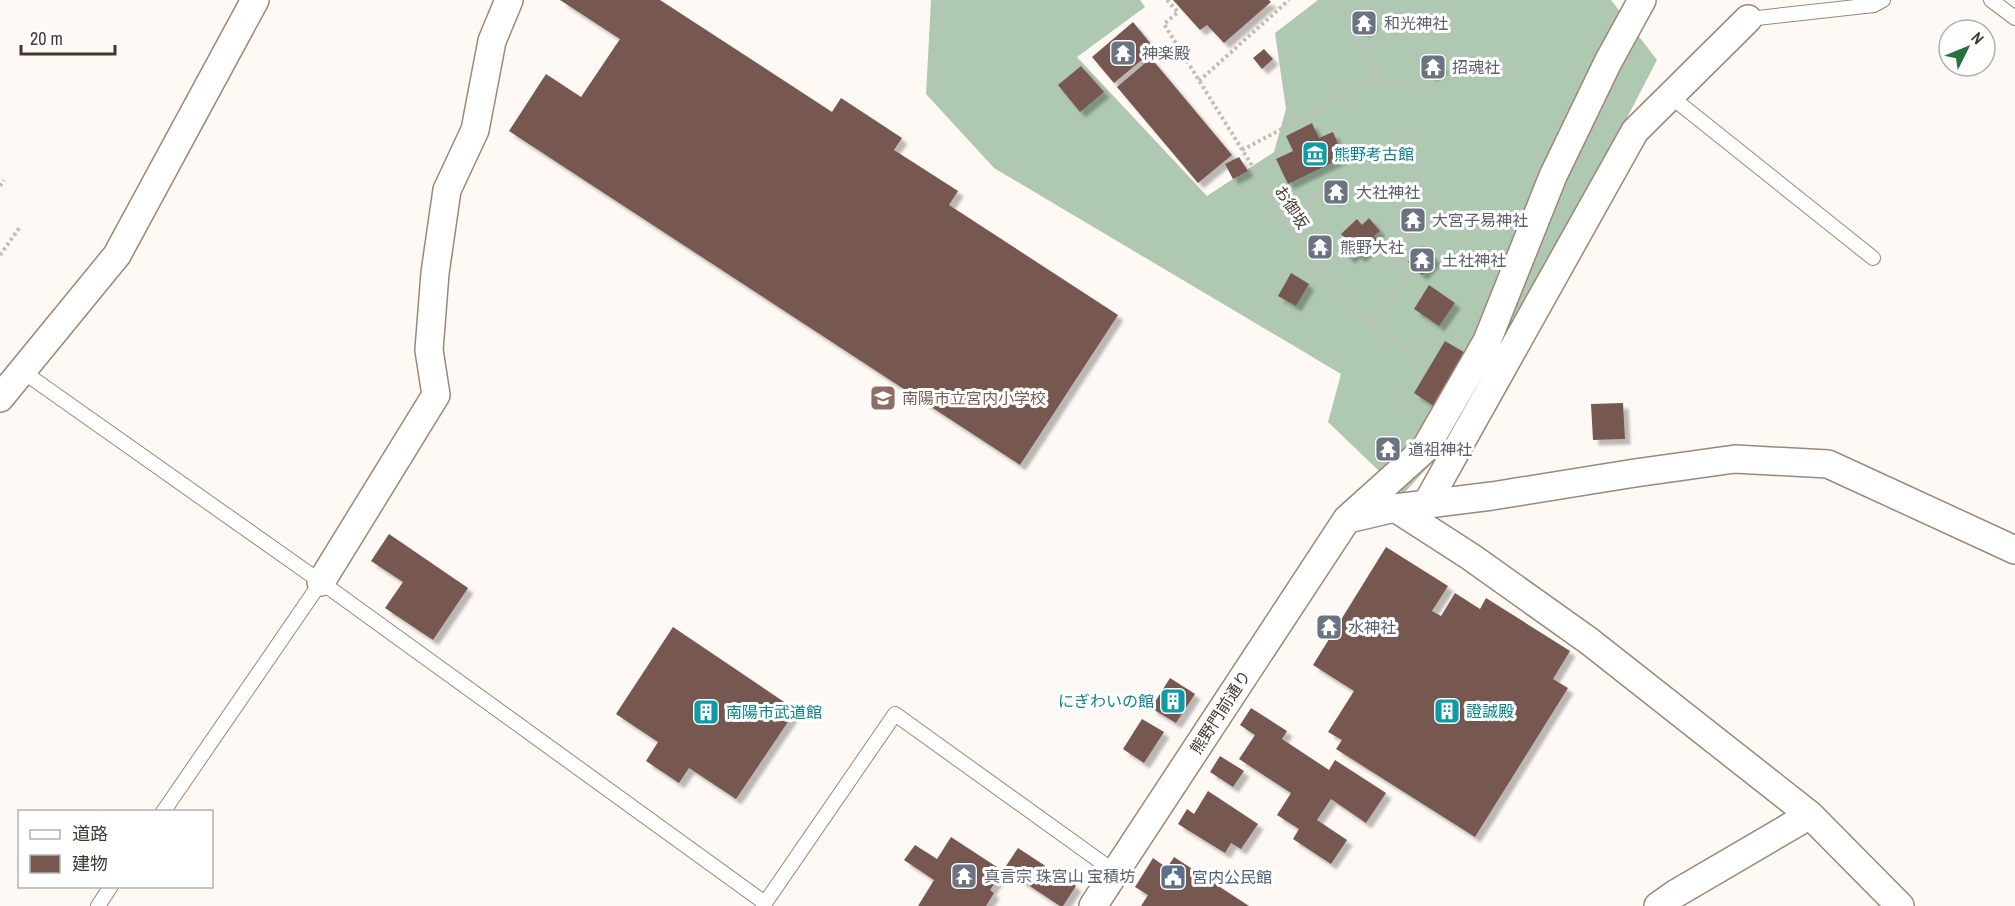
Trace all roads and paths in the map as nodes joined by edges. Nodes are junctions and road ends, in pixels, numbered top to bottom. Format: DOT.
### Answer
graph roads {
  1 [pos="255,0"];
  2 [pos="509,0"];
  3 [pos="1167,0"];
  4 [pos="1289,0"];
  5 [pos="1343,0"];
  6 [pos="1642,0"];
  7 [pos="1883,0"];
  8 [pos="1990,0"];
  9 [pos="2015,18"];
  10 [pos="1748,19"];
  11 [pos="1376,79"];
  12 [pos="1417,79"];
  13 [pos="1199,81"];
  14 [pos="1670,96"];
  15 [pos="1242,150"];
  16 [pos="4,180"];
  17 [pos="0,186"];
  18 [pos="1328,201"];
  19 [pos="1401,213"];
  20 [pos="1287,222"];
  21 [pos="20,227"];
  22 [pos="1341,254"];
  23 [pos="0,255"];
  24 [pos="1873,258"];
  25 [pos="1323,270"];
  26 [pos="1370,326"];
  27 [pos="1418,358"];
  28 [pos="22,371"];
  29 [pos="1396,396"];
  30 [pos="0,398"];
  31 [pos="1424,414"];
  32 [pos="1427,503"];
  33 [pos="1395,508"];
  34 [pos="1347,519"];
  35 [pos="2015,550"];
  36 [pos="321,582"];
  37 [pos="164,810"];
  38 [pos="1810,815"];
  39 [pos="1115,873"];
  40 [pos="110,888"];
  41 [pos="764,905"];
  42 [pos="98,906"];
  43 [pos="1093,906"];
  44 [pos="1658,906"];
  45 [pos="1900,906"];
  1 -- 28 [label="street"];
  2 -- 36 [label="street"];
  3 -- 13 [label="path, お御坂"];
  4 -- 13 [label="path"];
  5 -- 11 [label="path"];
  6 -- 34 [label="street, 熊野門前通り"];
  7 -- 10 [label="lane"];
  8 -- 9 [label="lane"];
  10 -- 14 [label="street"];
  11 -- 12 [label="path"];
  11 -- 15 [label="path"];
  13 -- 15 [label="path, お御坂"];
  14 -- 24 [label="lane"];
  14 -- 32 [label="street"];
  15 -- 20 [label="path, お御坂"];
  16 -- 17 [label="path"];
  18 -- 20 [label="path"];
  19 -- 26 [label="path"];
  20 -- 25 [label="path, お御坂"];
  21 -- 23 [label="path"];
  22 -- 25 [label="path"];
  25 -- 26 [label="path, お御坂"];
  26 -- 27 [label="path, お御坂"];
  28 -- 30 [label="street"];
  28 -- 36 [label="lane"];
  29 -- 31 [label="path"];
  32 -- 33 [label="street"];
  32 -- 35 [label="street"];
  33 -- 34 [label="street"];
  33 -- 38 [label="street"];
  34 -- 39 [label="street, 熊野門前通り"];
  36 -- 37 [label="lane"];
  36 -- 41 [label="lane"];
  38 -- 44 [label="street"];
  38 -- 45 [label="street"];
  39 -- 41 [label="lane"];
  39 -- 43 [label="street, 熊野門前通り"];
  40 -- 42 [label="lane"];
}
